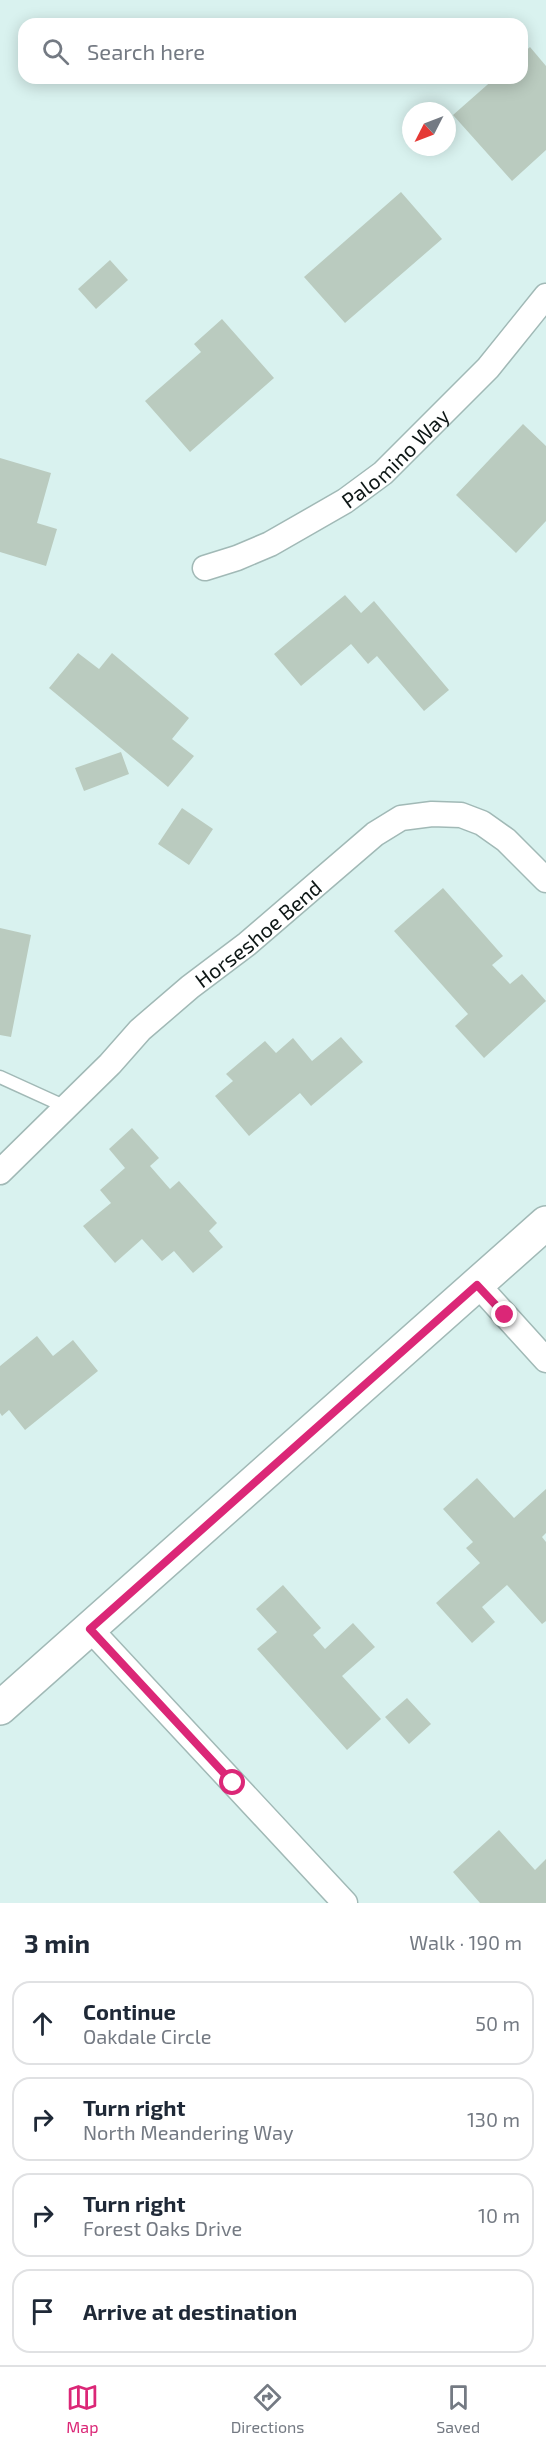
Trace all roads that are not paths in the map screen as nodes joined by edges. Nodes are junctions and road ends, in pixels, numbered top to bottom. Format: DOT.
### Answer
graph roads {
  1 [pos="546,296"];
  2 [pos="205,568"];
  3 [pos="546,880"];
  4 [pos="0,1077"];
  5 [pos="66,1107"];
  6 [pos="0,1172"];
  7 [pos="546,1223"];
  8 [pos="477,1285"];
  9 [pos="546,1360"];
  10 [pos="90,1629"];
  11 [pos="0,1708"];
  12 [pos="345,1903"];
  1 -- 2 [label="street, Palomino Way"];
  3 -- 5 [label="street, Horseshoe Bend"];
  4 -- 5 [label="lane"];
  5 -- 6 [label="street, Horseshoe Bend"];
  7 -- 8 [label="street"];
  8 -- 9 [label="street"];
  8 -- 10 [label="street"];
  10 -- 11 [label="street"];
  10 -- 12 [label="street"];
}
